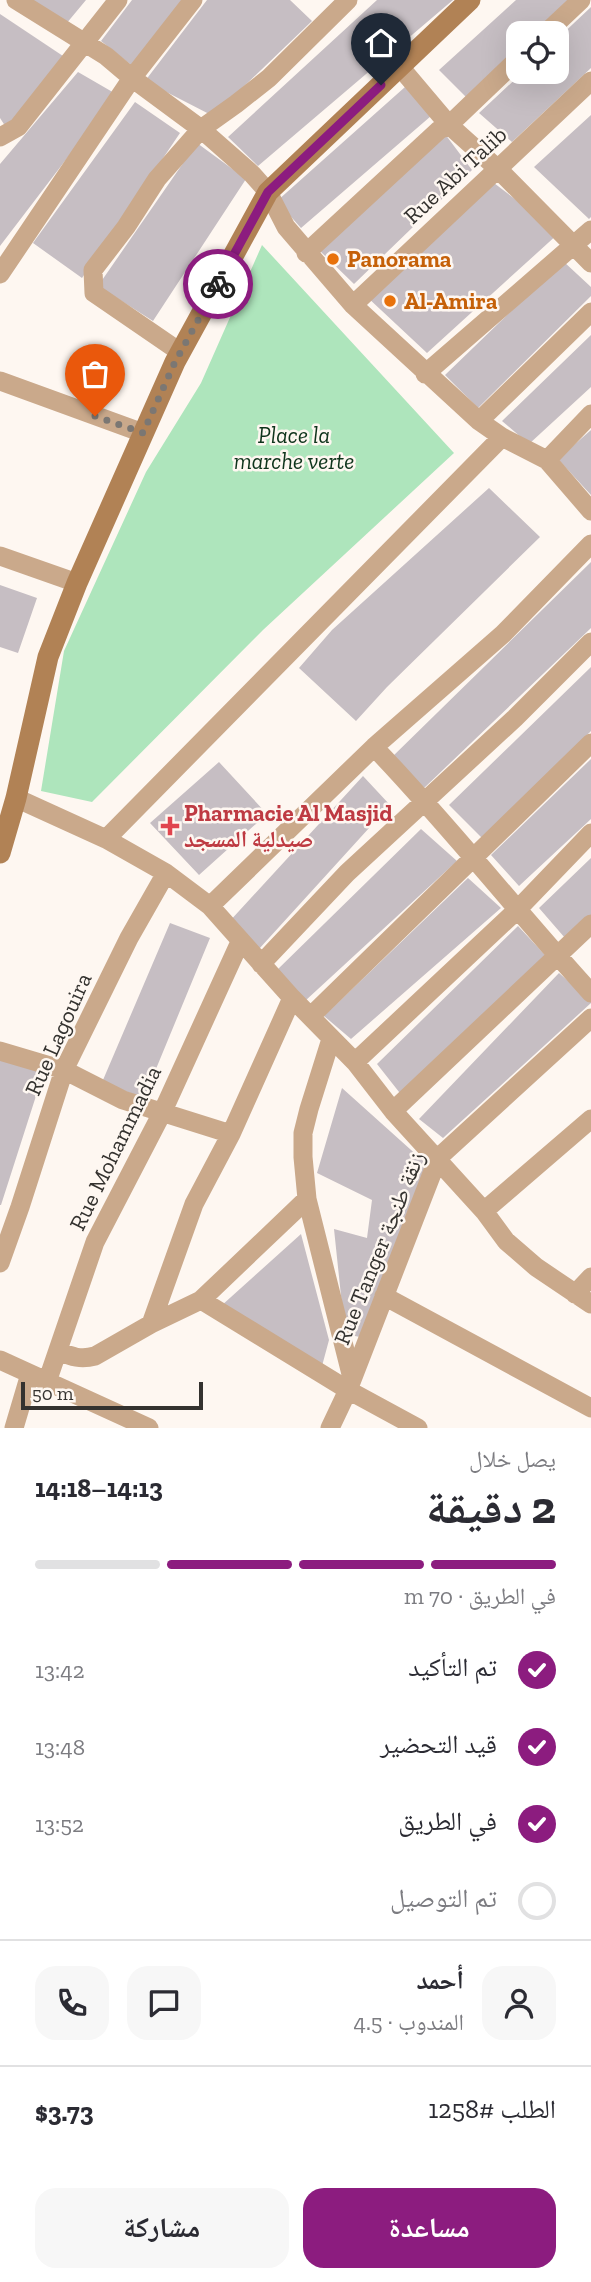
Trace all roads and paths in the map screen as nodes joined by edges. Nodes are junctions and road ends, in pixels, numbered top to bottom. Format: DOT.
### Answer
graph roads {
  1 [pos="16,0"];
  2 [pos="118,0"];
  3 [pos="193,0"];
  4 [pos="348,0"];
  5 [pos="470,0"];
  6 [pos="581,0"];
  7 [pos="559,21"];
  8 [pos="85,44"];
  9 [pos="400,67"];
  10 [pos="506,71"];
  11 [pos="132,78"];
  12 [pos="591,81"];
  13 [pos="449,125"];
  14 [pos="201,129"];
  15 [pos="0,137"];
  16 [pos="498,169"];
  17 [pos="268,192"];
  18 [pos="591,230"];
  19 [pos="574,247"];
  20 [pos="306,253"];
  21 [pos="591,263"];
  22 [pos="0,274"];
  23 [pos="353,305"];
  24 [pos="591,312"];
  25 [pos="180,352"];
  26 [pos="425,373"];
  27 [pos="0,381"];
  28 [pos="591,414"];
  29 [pos="478,421"];
  30 [pos="143,433"];
  31 [pos="502,437"];
  32 [pos="547,460"];
  33 [pos="591,510"];
  34 [pos="591,544"];
  35 [pos="0,556"];
  36 [pos="77,583"];
  37 [pos="591,642"];
  38 [pos="591,743"];
  39 [pos="374,747"];
  40 [pos="8,799"];
  41 [pos="425,801"];
  42 [pos="591,833"];
  43 [pos="106,839"];
  44 [pos="0,853"];
  45 [pos="473,859"];
  46 [pos="166,873"];
  47 [pos="210,906"];
  48 [pos="517,910"];
  49 [pos="591,924"];
  50 [pos="240,942"];
  51 [pos="557,956"];
  52 [pos="261,964"];
  53 [pos="591,993"];
  54 [pos="292,998"];
  55 [pos="311,1016"];
  56 [pos="591,1018"];
  57 [pos="331,1039"];
  58 [pos="0,1051"];
  59 [pos="355,1062"];
  60 [pos="64,1070"];
  61 [pos="393,1111"];
  62 [pos="162,1113"];
  63 [pos="591,1119"];
  64 [pos="231,1134"];
  65 [pos="438,1158"];
  66 [pos="307,1199"];
  67 [pos="484,1210"];
  68 [pos="0,1263"];
  69 [pos="591,1277"];
  70 [pos="384,1296"];
  71 [pos="583,1299"];
  72 [pos="201,1300"];
  73 [pos="151,1324"];
  74 [pos="59,1351"];
  75 [pos="0,1360"];
  76 [pos="38,1378"];
  77 [pos="350,1384"];
  78 [pos="591,1408"];
  79 [pos="14,1428"];
  80 [pos="149,1428"];
  81 [pos="330,1428"];
  82 [pos="418,1428"];
  1 -- 8 [label="street"];
  2 -- 8 [label="street"];
  3 -- 11 [label="street"];
  4 -- 14 [label="street"];
  5 -- 9 [label="main road"];
  6 -- 7 [label="street"];
  8 -- 11 [label="street"];
  8 -- 15 [label="street"];
  9 -- 13 [label="street"];
  9 -- 17 [label="main road"];
  10 -- 13 [label="street"];
  11 -- 14 [label="street"];
  11 -- 22 [label="street"];
  12 -- 16 [label="street, Rue Abi Talib"];
  13 -- 16 [label="street"];
  13 -- 20 [label="street"];
  14 -- 17 [label="street"];
  14 -- 25 [label="street"];
  16 -- 19 [label="street"];
  16 -- 23 [label="street, Rue Abi Talib"];
  17 -- 20 [label="street"];
  17 -- 25 [label="main road"];
  18 -- 19 [label="street"];
  19 -- 21 [label="street"];
  19 -- 26 [label="street"];
  20 -- 23 [label="street"];
  23 -- 26 [label="street"];
  24 -- 29 [label="street"];
  25 -- 30 [label="main road"];
  26 -- 29 [label="street"];
  27 -- 30 [label="street"];
  28 -- 32 [label="street"];
  29 -- 31 [label="street"];
  30 -- 36 [label="main road"];
  31 -- 32 [label="street"];
  31 -- 43 [label="street"];
  32 -- 33 [label="street"];
  34 -- 39 [label="street"];
  35 -- 36 [label="street"];
  36 -- 40 [label="main road"];
  37 -- 41 [label="street"];
  38 -- 45 [label="street"];
  39 -- 41 [label="street"];
  39 -- 47 [label="street"];
  40 -- 43 [label="street"];
  40 -- 44 [label="main road"];
  41 -- 45 [label="street"];
  41 -- 52 [label="street"];
  42 -- 48 [label="street"];
  43 -- 46 [label="street"];
  45 -- 48 [label="street"];
  45 -- 55 [label="street"];
  46 -- 47 [label="street"];
  46 -- 60 [label="street, Rue Lagouira"];
  47 -- 50 [label="street"];
  48 -- 51 [label="street"];
  48 -- 59 [label="street"];
  49 -- 51 [label="street"];
  50 -- 52 [label="street"];
  50 -- 62 [label="street, Rue Mohammadia"];
  51 -- 53 [label="street"];
  51 -- 61 [label="street"];
  52 -- 54 [label="street"];
  54 -- 55 [label="street"];
  54 -- 64 [label="street"];
  55 -- 57 [label="street"];
  56 -- 65 [label="street, Rue Tanger زنقة طنجة"];
  57 -- 59 [label="street"];
  57 -- 66 [label="street"];
  58 -- 60 [label="street"];
  59 -- 61 [label="street"];
  60 -- 62 [label="street"];
  60 -- 68 [label="street, Rue Lagouira"];
  61 -- 65 [label="street"];
  62 -- 64 [label="street"];
  62 -- 74 [label="street, Rue Mohammadia"];
  63 -- 67 [label="street"];
  64 -- 73 [label="street"];
  65 -- 67 [label="street"];
  65 -- 70 [label="street, Rue Tanger زنقة طنجة"];
  66 -- 72 [label="street"];
  66 -- 77 [label="street"];
  67 -- 71 [label="street"];
  69 -- 71 [label="street"];
  70 -- 77 [label="street, Rue Tanger زنقة طنجة"];
  70 -- 78 [label="street"];
  72 -- 73 [label="street"];
  72 -- 77 [label="street"];
  73 -- 74 [label="street"];
  74 -- 76 [label="street, Rue Mohammadia"];
  75 -- 76 [label="street"];
  76 -- 79 [label="street, Rue Mohammadia"];
  76 -- 80 [label="street"];
  77 -- 81 [label="street, Rue Tanger زنقة طنجة"];
  77 -- 82 [label="street"];
}
